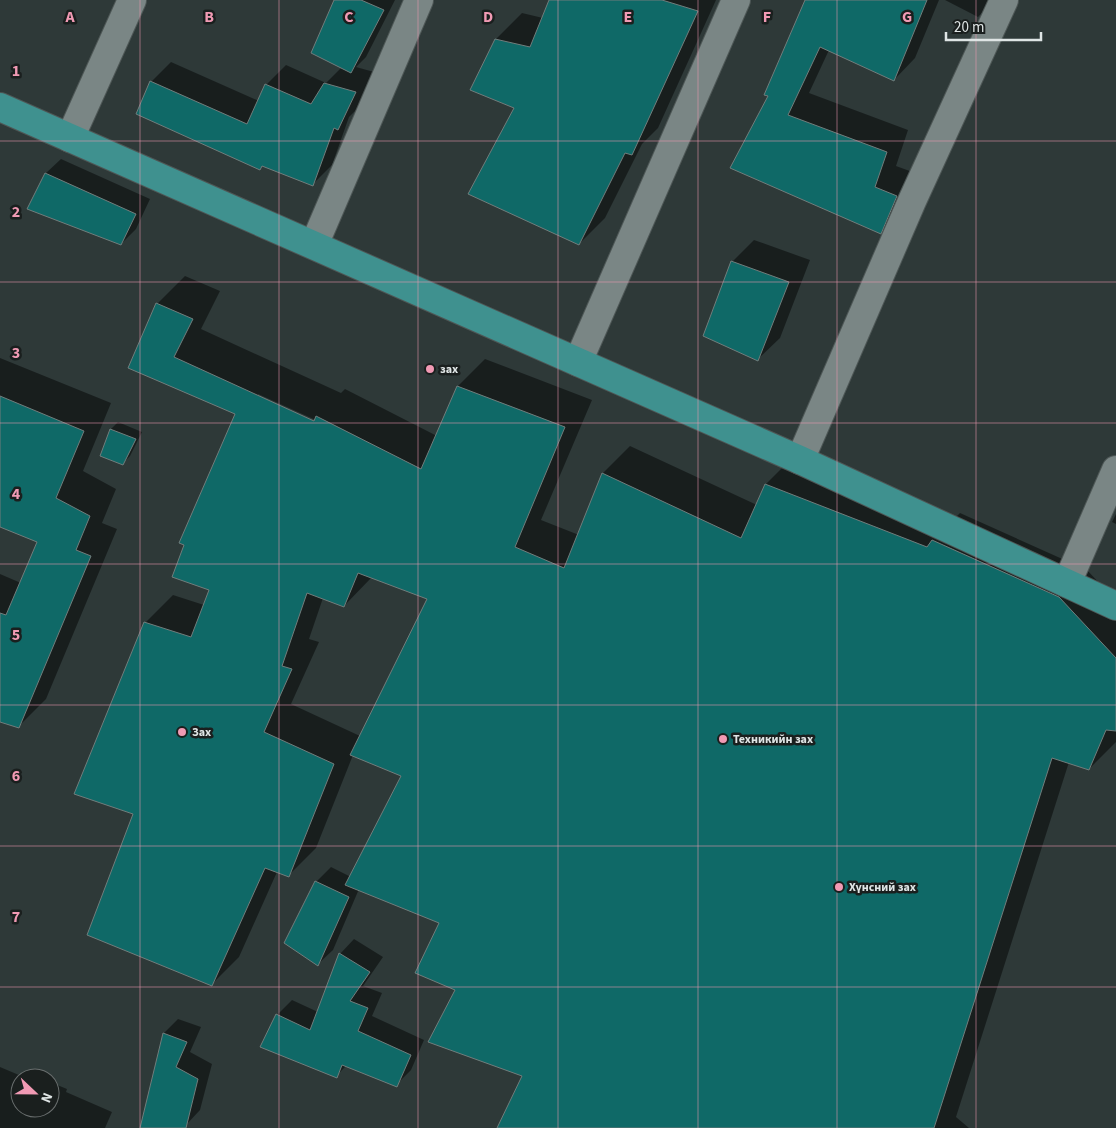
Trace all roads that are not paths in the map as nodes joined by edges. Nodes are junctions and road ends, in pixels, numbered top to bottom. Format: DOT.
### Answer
graph roads {
  1 [pos="132,0"];
  2 [pos="419,0"];
  3 [pos="736,0"];
  4 [pos="1004,0"];
  5 [pos="0,107"];
  6 [pos="70,138"];
  7 [pos="314,245"];
  8 [pos="578,362"];
  9 [pos="800,460"];
  10 [pos="1116,470"];
  11 [pos="1067,583"];
  12 [pos="1116,606"];
  1 -- 6 [label="street"];
  2 -- 7 [label="street"];
  3 -- 8 [label="street"];
  4 -- 9 [label="street"];
  5 -- 6 [label="main road"];
  6 -- 7 [label="main road"];
  7 -- 8 [label="main road"];
  8 -- 9 [label="main road"];
  9 -- 11 [label="main road"];
  10 -- 11 [label="street"];
  11 -- 12 [label="main road"];
}
